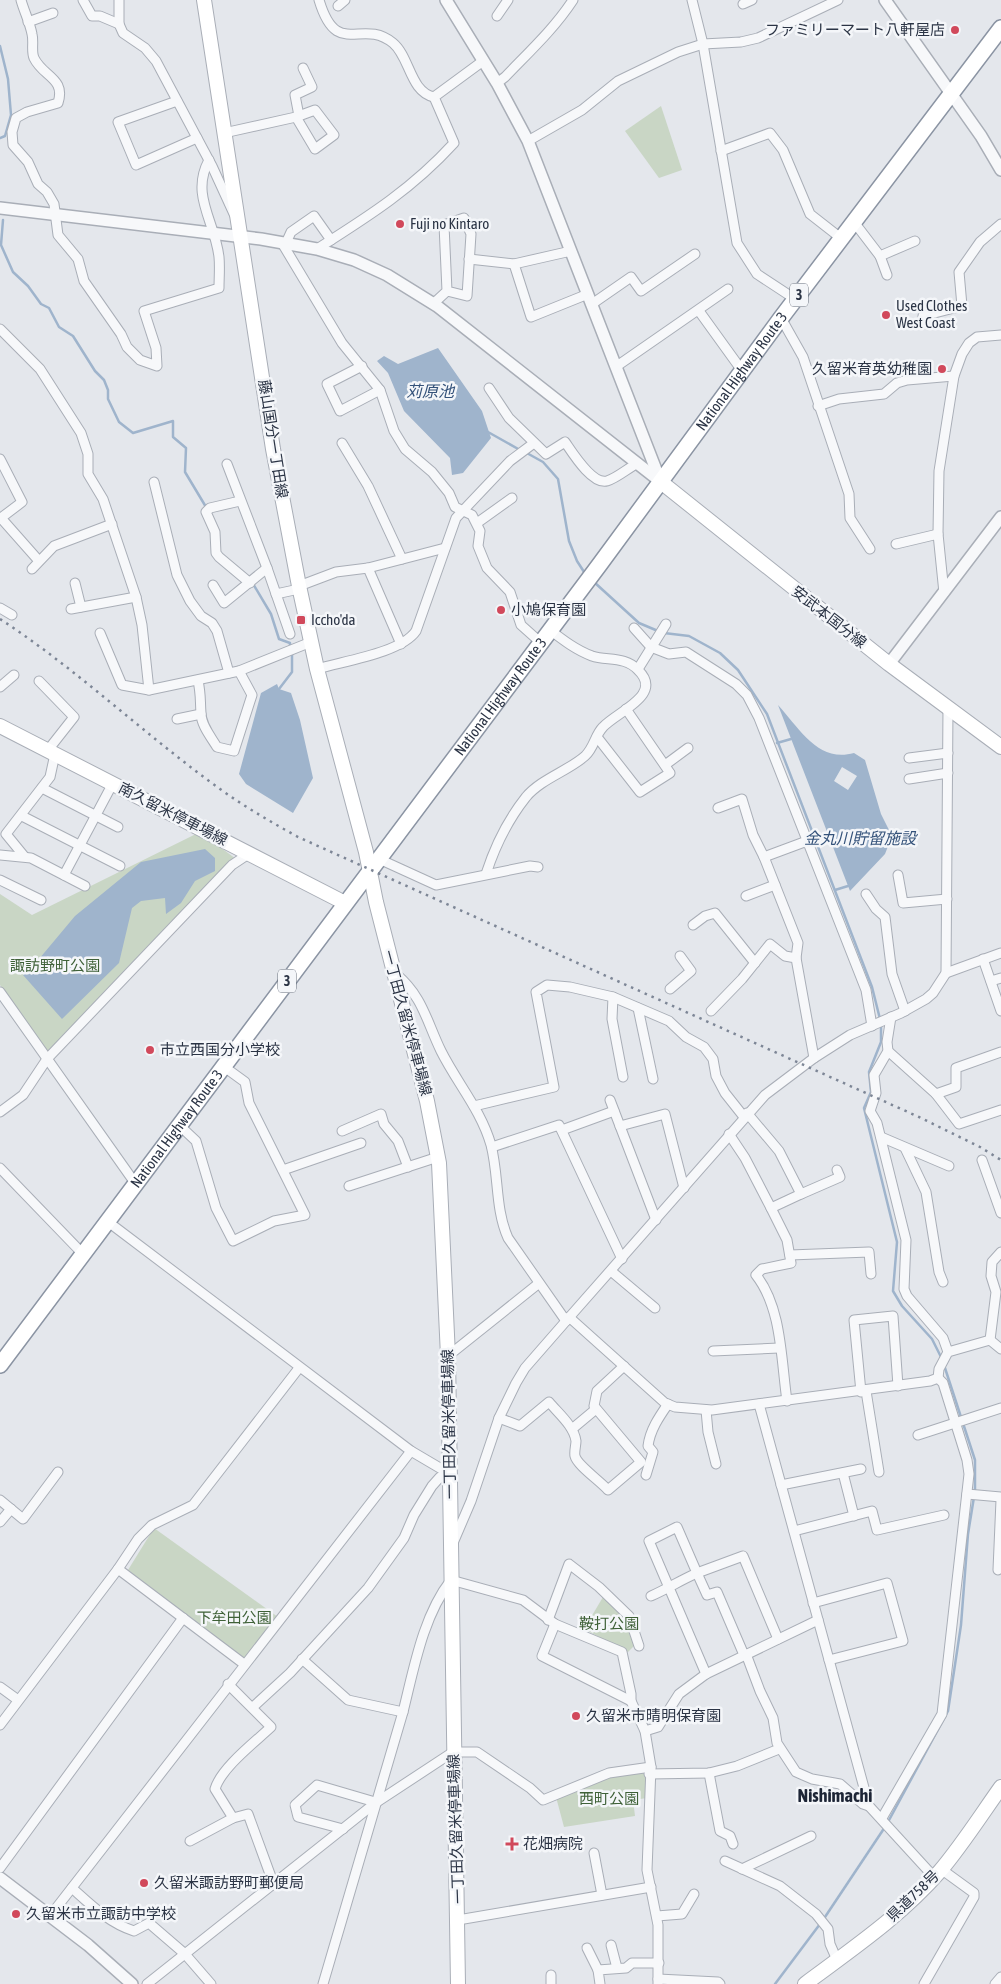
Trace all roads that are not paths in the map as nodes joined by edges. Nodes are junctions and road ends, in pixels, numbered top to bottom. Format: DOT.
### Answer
graph roads {
  1 [pos="21,0"];
  2 [pos="83,0"];
  3 [pos="119,0"];
  4 [pos="204,0"];
  5 [pos="319,0"];
  6 [pos="446,0"];
  7 [pos="573,0"];
  8 [pos="692,0"];
  9 [pos="838,0"];
  10 [pos="885,0"];
  11 [pos="506,1"];
  12 [pos="53,13"];
  13 [pos="497,16"];
  14 [pos="28,22"];
  15 [pos="118,24"];
  16 [pos="1001,28"];
  17 [pos="703,44"];
  18 [pos="483,60"];
  19 [pos="303,68"];
  20 [pos="497,83"];
  21 [pos="952,95"];
  22 [pos="434,97"];
  23 [pos="177,101"];
  24 [pos="224,133"];
  25 [pos="198,138"];
  26 [pos="528,141"];
  27 [pos="721,151"];
  28 [pos="209,160"];
  29 [pos="1000,165"];
  30 [pos="0,208"];
  31 [pos="54,214"];
  32 [pos="238,220"];
  33 [pos="854,222"];
  34 [pos="1001,224"];
  35 [pos="214,234"];
  36 [pos="240,237"];
  37 [pos="842,239"];
  38 [pos="331,240"];
  39 [pos="915,241"];
  40 [pos="284,243"];
  41 [pos="317,249"];
  42 [pos="571,251"];
  43 [pos="695,254"];
  44 [pos="880,256"];
  45 [pos="469,259"];
  46 [pos="514,264"];
  47 [pos="887,275"];
  48 [pos="728,288"];
  49 [pos="447,291"];
  50 [pos="590,299"];
  51 [pos="795,299"];
  52 [pos="433,304"];
  53 [pos="699,311"];
  54 [pos="923,316"];
  55 [pos="781,318"];
  56 [pos="0,329"];
  57 [pos="1001,335"];
  58 [pos="362,366"];
  59 [pos="617,366"];
  60 [pos="743,372"];
  61 [pos="954,376"];
  62 [pos="489,388"];
  63 [pos="380,390"];
  64 [pos="818,406"];
  65 [pos="644,438"];
  66 [pos="342,443"];
  67 [pos="534,443"];
  68 [pos="0,459"];
  69 [pos="634,460"];
  70 [pos="227,464"];
  71 [pos="154,482"];
  72 [pos="661,482"];
  73 [pos="512,498"];
  74 [pos="240,501"];
  75 [pos="460,511"];
  76 [pos="1001,517"];
  77 [pos="477,522"];
  78 [pos="112,524"];
  79 [pos="938,534"];
  80 [pos="896,544"];
  81 [pos="445,548"];
  82 [pos="870,550"];
  83 [pos="402,559"];
  84 [pos="39,561"];
  85 [pos="267,568"];
  86 [pos="368,568"];
  87 [pos="32,569"];
  88 [pos="74,582"];
  89 [pos="250,583"];
  90 [pos="213,584"];
  91 [pos="299,588"];
  92 [pos="944,593"];
  93 [pos="276,594"];
  94 [pos="136,597"];
  95 [pos="81,607"];
  96 [pos="0,608"];
  97 [pos="71,609"];
  98 [pos="12,616"];
  99 [pos="666,624"];
  100 [pos="634,628"];
  101 [pos="100,633"];
  102 [pos="290,634"];
  103 [pos="545,636"];
  104 [pos="311,642"];
  105 [pos="401,644"];
  106 [pos="651,647"];
  107 [pos="889,664"];
  108 [pos="317,669"];
  109 [pos="638,669"];
  110 [pos="239,670"];
  111 [pos="229,673"];
  112 [pos="14,675"];
  113 [pos="39,681"];
  114 [pos="198,681"];
  115 [pos="0,687"];
  116 [pos="149,690"];
  117 [pos="948,708"];
  118 [pos="626,709"];
  119 [pos="200,714"];
  120 [pos="177,719"];
  121 [pos="0,726"];
  122 [pos="597,737"];
  123 [pos="1001,747"];
  124 [pos="688,748"];
  125 [pos="919,751"];
  126 [pos="948,751"];
  127 [pos="52,752"];
  128 [pos="909,758"];
  129 [pos="665,765"];
  130 [pos="948,773"];
  131 [pos="909,779"];
  132 [pos="113,783"];
  133 [pos="42,788"];
  134 [pos="718,808"];
  135 [pos="22,816"];
  136 [pos="96,816"];
  137 [pos="118,827"];
  138 [pos="807,841"];
  139 [pos="80,846"];
  140 [pos="250,853"];
  141 [pos="0,855"];
  142 [pos="24,856"];
  143 [pos="764,857"];
  144 [pos="379,858"];
  145 [pos="120,866"];
  146 [pos="538,867"];
  147 [pos="368,872"];
  148 [pos="486,874"];
  149 [pos="64,875"];
  150 [pos="898,875"];
  151 [pos="0,880"];
  152 [pos="775,885"];
  153 [pos="85,886"];
  154 [pos="866,894"];
  155 [pos="746,896"];
  156 [pos="947,899"];
  157 [pos="41,900"];
  158 [pos="345,903"];
  159 [pos="693,925"];
  160 [pos="1001,953"];
  161 [pos="680,956"];
  162 [pos="796,958"];
  163 [pos="983,959"];
  164 [pos="755,963"];
  165 [pos="393,972"];
  166 [pos="946,973"];
  167 [pos="1001,978"];
  168 [pos="991,981"];
  169 [pos="670,989"];
  170 [pos="0,992"];
  171 [pos="613,997"];
  172 [pos="638,1008"];
  173 [pos="711,1011"];
  174 [pos="905,1011"];
  175 [pos="1001,1011"];
  176 [pos="892,1017"];
  177 [pos="872,1026"];
  178 [pos="888,1051"];
  179 [pos="1001,1052"];
  180 [pos="814,1058"];
  181 [pos="47,1059"];
  182 [pos="223,1066"];
  183 [pos="623,1077"];
  184 [pos="653,1079"];
  185 [pos="936,1094"];
  186 [pos="610,1100"];
  187 [pos="474,1106"];
  188 [pos="1001,1110"];
  189 [pos="614,1111"];
  190 [pos="0,1112"];
  191 [pos="746,1115"];
  192 [pos="179,1124"];
  193 [pos="620,1126"];
  194 [pos="342,1130"];
  195 [pos="562,1130"];
  196 [pos="730,1134"];
  197 [pos="881,1138"];
  198 [pos="361,1143"];
  199 [pos="492,1147"];
  200 [pos="905,1148"];
  201 [pos="438,1157"];
  202 [pos="982,1160"];
  203 [pos="949,1166"];
  204 [pos="408,1167"];
  205 [pos="0,1168"];
  206 [pos="283,1170"];
  207 [pos="837,1170"];
  208 [pos="135,1183"];
  209 [pos="349,1186"];
  210 [pos="684,1188"];
  211 [pos="800,1194"];
  212 [pos="771,1208"];
  213 [pos="1001,1213"];
  214 [pos="656,1220"];
  215 [pos="107,1221"];
  216 [pos="1001,1252"];
  217 [pos="83,1254"];
  218 [pos="790,1254"];
  219 [pos="622,1259"];
  220 [pos="611,1271"];
  221 [pos="871,1274"];
  222 [pos="943,1282"];
  223 [pos="538,1284"];
  224 [pos="655,1308"];
  225 [pos="567,1319"];
  226 [pos="990,1340"];
  227 [pos="779,1348"];
  228 [pos="1001,1349"];
  229 [pos="713,1351"];
  230 [pos="948,1352"];
  231 [pos="448,1356"];
  232 [pos="0,1365"];
  233 [pos="624,1366"];
  234 [pos="299,1368"];
  235 [pos="938,1378"];
  236 [pos="898,1386"];
  237 [pos="864,1391"];
  238 [pos="787,1401"];
  239 [pos="668,1404"];
  240 [pos="759,1404"];
  241 [pos="1001,1408"];
  242 [pos="596,1409"];
  243 [pos="706,1410"];
  244 [pos="499,1418"];
  245 [pos="956,1424"];
  246 [pos="572,1429"];
  247 [pos="918,1435"];
  248 [pos="411,1452"];
  249 [pos="716,1464"];
  250 [pos="860,1469"];
  251 [pos="58,1472"];
  252 [pos="879,1472"];
  253 [pos="843,1473"];
  254 [pos="450,1474"];
  255 [pos="646,1475"];
  256 [pos="781,1485"];
  257 [pos="967,1494"];
  258 [pos="1001,1499"];
  259 [pos="0,1500"];
  260 [pos="11,1509"];
  261 [pos="944,1515"];
  262 [pos="854,1516"];
  263 [pos="0,1522"];
  264 [pos="794,1531"];
  265 [pos="450,1550"];
  266 [pos="118,1569"];
  267 [pos="998,1570"];
  268 [pos="697,1573"];
  269 [pos="451,1580"];
  270 [pos="669,1589"];
  271 [pos="652,1596"];
  272 [pos="813,1603"];
  273 [pos="183,1618"];
  274 [pos="818,1620"];
  275 [pos="551,1622"];
  276 [pos="778,1639"];
  277 [pos="640,1646"];
  278 [pos="745,1655"];
  279 [pos="302,1659"];
  280 [pos="829,1660"];
  281 [pos="244,1664"];
  282 [pos="706,1674"];
  283 [pos="228,1684"];
  284 [pos="0,1686"];
  285 [pos="18,1700"];
  286 [pos="631,1701"];
  287 [pos="253,1707"];
  288 [pos="403,1712"];
  289 [pos="0,1725"];
  290 [pos="646,1731"];
  291 [pos="779,1749"];
  292 [pos="453,1752"];
  293 [pos="650,1771"];
  294 [pos="709,1773"];
  295 [pos="1001,1787"];
  296 [pos="375,1803"];
  297 [pos="869,1806"];
  298 [pos="233,1818"];
  299 [pos="882,1819"];
  300 [pos="343,1830"];
  301 [pos="811,1836"];
  302 [pos="190,1841"];
  303 [pos="733,1844"];
  304 [pos="594,1854"];
  305 [pos="725,1862"];
  306 [pos="0,1868"];
  307 [pos="742,1869"];
  308 [pos="938,1873"];
  309 [pos="0,1878"];
  310 [pos="274,1885"];
  311 [pos="651,1887"];
  312 [pos="72,1888"];
  313 [pos="694,1894"];
  314 [pos="602,1895"];
  315 [pos="50,1916"];
  316 [pos="657,1916"];
  317 [pos="458,1920"];
  318 [pos="611,1945"];
  319 [pos="587,1948"];
  320 [pos="185,1954"];
  321 [pos="837,1960"];
  322 [pos="659,1963"];
  323 [pos="617,1968"];
  324 [pos="598,1970"];
  325 [pos="1001,1977"];
  326 [pos="658,1982"];
  327 [pos="132,1984"];
  328 [pos="147,1984"];
  329 [pos="211,1984"];
  330 [pos="323,1984"];
  331 [pos="458,1984"];
  332 [pos="600,1984"];
  333 [pos="720,1984"];
  334 [pos="805,1984"];
  335 [pos="924,1984"];
  336 [pos="995,1984"];
  1 -- 14 [label="street"];
  2 -- 15 [label="street"];
  3 -- 15 [label="street"];
  4 -- 24 [label="main road, 藤山国分一丁田線"];
  5 -- 22 [label="street"];
  6 -- 18 [label="street"];
  7 -- 20 [label="street"];
  8 -- 17 [label="street"];
  9 -- 17 [label="street"];
  10 -- 21 [label="street"];
  11 -- 13 [label="street"];
  12 -- 14 [label="street"];
  14 -- 31 [label="street"];
  15 -- 23 [label="street"];
  16 -- 21 [label="highway, National Highway Route 3 / 3"];
  17 -- 26 [label="street"];
  17 -- 27 [label="street"];
  18 -- 20 [label="street"];
  18 -- 22 [label="street"];
  19 -- 24 [label="street"];
  20 -- 26 [label="street"];
  21 -- 29 [label="street"];
  21 -- 33 [label="highway, National Highway Route 3 / 3"];
  22 -- 38 [label="street"];
  23 -- 25 [label="street"];
  23 -- 25 [label="street"];
  24 -- 32 [label="main road, 藤山国分一丁田線"];
  25 -- 28 [label="street"];
  26 -- 42 [label="street"];
  27 -- 37 [label="street"];
  27 -- 51 [label="street"];
  28 -- 32 [label="street"];
  28 -- 35 [label="street"];
  30 -- 31 [label="street"];
  31 -- 35 [label="street"];
  31 -- 35 [label="street"];
  32 -- 36 [label="main road, 藤山国分一丁田線"];
  33 -- 37 [label="highway, National Highway Route 3 / 3"];
  33 -- 44 [label="street"];
  34 -- 54 [label="street"];
  35 -- 36 [label="street"];
  36 -- 40 [label="street"];
  36 -- 91 [label="main road, 藤山国分一丁田線"];
  37 -- 51 [label="highway, National Highway Route 3 / 3"];
  38 -- 40 [label="street"];
  38 -- 41 [label="street"];
  39 -- 44 [label="street"];
  40 -- 41 [label="street"];
  40 -- 58 [label="street"];
  41 -- 52 [label="street"];
  42 -- 46 [label="street"];
  42 -- 50 [label="street"];
  43 -- 50 [label="street"];
  44 -- 47 [label="street"];
  45 -- 46 [label="street"];
  45 -- 49 [label="street"];
  45 -- 49 [label="street"];
  46 -- 50 [label="street"];
  48 -- 53 [label="street"];
  49 -- 52 [label="street"];
  50 -- 59 [label="street"];
  51 -- 55 [label="highway, National Highway Route 3 / 3"];
  52 -- 69 [label="street"];
  53 -- 59 [label="street"];
  53 -- 60 [label="street"];
  55 -- 60 [label="highway, National Highway Route 3 / 3"];
  55 -- 64 [label="street"];
  56 -- 78 [label="street"];
  57 -- 61 [label="street"];
  58 -- 63 [label="street"];
  58 -- 63 [label="street"];
  59 -- 65 [label="street"];
  60 -- 72 [label="highway, National Highway Route 3 / 3"];
  61 -- 64 [label="street"];
  61 -- 79 [label="street"];
  62 -- 67 [label="street"];
  63 -- 75 [label="street"];
  64 -- 82 [label="street"];
  65 -- 69 [label="street"];
  65 -- 72 [label="street"];
  66 -- 83 [label="street"];
  67 -- 69 [label="street"];
  67 -- 75 [label="street"];
  68 -- 84 [label="street"];
  69 -- 72 [label="street"];
  70 -- 74 [label="street"];
  71 -- 111 [label="street"];
  72 -- 103 [label="highway, National Highway Route 3 / 3"];
  72 -- 107 [label="main road, 安武本国分線"];
  73 -- 77 [label="street"];
  74 -- 85 [label="street"];
  74 -- 89 [label="street"];
  75 -- 77 [label="street"];
  75 -- 81 [label="street"];
  76 -- 92 [label="street"];
  77 -- 103 [label="street"];
  78 -- 84 [label="street"];
  78 -- 94 [label="street"];
  79 -- 80 [label="street"];
  79 -- 92 [label="street"];
  81 -- 83 [label="street"];
  81 -- 105 [label="street"];
  83 -- 86 [label="street"];
  84 -- 87 [label="street"];
  85 -- 89 [label="street"];
  85 -- 93 [label="street"];
  86 -- 91 [label="street"];
  86 -- 105 [label="street"];
  88 -- 95 [label="street"];
  89 -- 90 [label="street"];
  91 -- 93 [label="street"];
  91 -- 104 [label="main road, 藤山国分一丁田線"];
  92 -- 107 [label="street"];
  93 -- 102 [label="street"];
  94 -- 95 [label="street"];
  94 -- 116 [label="street"];
  95 -- 97 [label="street"];
  96 -- 98 [label="street"];
  99 -- 106 [label="street"];
  100 -- 106 [label="street"];
  101 -- 116 [label="street"];
  103 -- 109 [label="street"];
  103 -- 144 [label="highway, National Highway Route 3 / 3"];
  104 -- 108 [label="main road, 藤山国分一丁田線"];
  104 -- 110 [label="street"];
  105 -- 108 [label="street"];
  106 -- 109 [label="street"];
  106 -- 138 [label="street"];
  107 -- 117 [label="main road, 安武本国分線"];
  108 -- 147 [label="main road, 藤山国分一丁田線"];
  109 -- 118 [label="street"];
  110 -- 111 [label="street"];
  110 -- 119 [label="street"];
  111 -- 114 [label="street"];
  112 -- 115 [label="street"];
  113 -- 127 [label="street"];
  114 -- 116 [label="street"];
  114 -- 119 [label="street"];
  117 -- 123 [label="main road, 安武本国分線"];
  117 -- 126 [label="street"];
  118 -- 122 [label="street"];
  118 -- 129 [label="street"];
  119 -- 120 [label="street"];
  121 -- 127 [label="main road, 南久留米停車場線"];
  122 -- 129 [label="street"];
  122 -- 148 [label="street"];
  124 -- 129 [label="street"];
  125 -- 126 [label="street"];
  126 -- 128 [label="street"];
  126 -- 130 [label="street"];
  127 -- 132 [label="main road, 南久留米停車場線"];
  127 -- 133 [label="street"];
  130 -- 131 [label="street"];
  130 -- 156 [label="street"];
  132 -- 136 [label="street"];
  132 -- 140 [label="main road, 南久留米停車場線"];
  133 -- 135 [label="street"];
  133 -- 136 [label="street"];
  134 -- 143 [label="street"];
  135 -- 139 [label="street"];
  135 -- 142 [label="street"];
  136 -- 137 [label="street"];
  136 -- 139 [label="street"];
  138 -- 143 [label="street"];
  138 -- 177 [label="street"];
  139 -- 145 [label="street"];
  139 -- 149 [label="street"];
  140 -- 158 [label="main road, 南久留米停車場線"];
  140 -- 181 [label="street"];
  141 -- 142 [label="street"];
  142 -- 149 [label="street"];
  143 -- 152 [label="street"];
  144 -- 147 [label="highway, National Highway Route 3 / 3"];
  144 -- 148 [label="street"];
  146 -- 148 [label="street"];
  147 -- 158 [label="highway, National Highway Route 3 / 3"];
  147 -- 165 [label="main road, 一丁田久留米停車場線"];
  149 -- 153 [label="street"];
  150 -- 156 [label="street"];
  151 -- 157 [label="street"];
  152 -- 155 [label="street"];
  152 -- 162 [label="street"];
  154 -- 174 [label="street"];
  156 -- 166 [label="street"];
  158 -- 182 [label="highway, National Highway Route 3 / 3"];
  159 -- 164 [label="street"];
  160 -- 163 [label="street"];
  161 -- 169 [label="street"];
  162 -- 164 [label="street"];
  162 -- 180 [label="street"];
  163 -- 166 [label="street"];
  163 -- 168 [label="street"];
  164 -- 173 [label="street"];
  165 -- 187 [label="street"];
  165 -- 201 [label="main road, 一丁田久留米停車場線"];
  166 -- 174 [label="street"];
  167 -- 168 [label="street"];
  168 -- 175 [label="street"];
  170 -- 181 [label="street"];
  171 -- 172 [label="street"];
  171 -- 183 [label="street"];
  171 -- 187 [label="street"];
  172 -- 184 [label="street"];
  172 -- 191 [label="street"];
  174 -- 176 [label="street"];
  176 -- 177 [label="street"];
  176 -- 178 [label="street"];
  177 -- 180 [label="street"];
  178 -- 185 [label="street"];
  178 -- 197 [label="street"];
  179 -- 185 [label="street"];
  180 -- 191 [label="street"];
  181 -- 190 [label="street"];
  181 -- 208 [label="street"];
  182 -- 192 [label="highway, National Highway Route 3 / 3"];
  182 -- 206 [label="street"];
  185 -- 188 [label="street"];
  186 -- 189 [label="street"];
  187 -- 199 [label="street"];
  189 -- 193 [label="street"];
  189 -- 195 [label="street"];
  191 -- 196 [label="street"];
  191 -- 211 [label="street"];
  192 -- 206 [label="street"];
  192 -- 208 [label="highway, National Highway Route 3 / 3"];
  193 -- 210 [label="street"];
  193 -- 214 [label="street"];
  194 -- 204 [label="street"];
  195 -- 199 [label="street"];
  195 -- 219 [label="street"];
  196 -- 210 [label="street"];
  196 -- 212 [label="street"];
  197 -- 200 [label="street"];
  197 -- 230 [label="street"];
  198 -- 206 [label="street"];
  199 -- 223 [label="street"];
  200 -- 203 [label="street"];
  200 -- 222 [label="street"];
  201 -- 204 [label="street"];
  201 -- 231 [label="main road, 一丁田久留米停車場線"];
  202 -- 213 [label="street"];
  204 -- 209 [label="street"];
  205 -- 217 [label="street"];
  207 -- 211 [label="street"];
  208 -- 215 [label="highway, National Highway Route 3 / 3"];
  210 -- 214 [label="street"];
  211 -- 212 [label="street"];
  212 -- 218 [label="street"];
  214 -- 219 [label="street"];
  215 -- 217 [label="highway, National Highway Route 3 / 3"];
  215 -- 234 [label="street"];
  216 -- 226 [label="street"];
  217 -- 232 [label="highway, National Highway Route 3 / 3"];
  218 -- 221 [label="street"];
  218 -- 227 [label="street"];
  219 -- 220 [label="street"];
  220 -- 224 [label="street"];
  220 -- 225 [label="street"];
  223 -- 225 [label="street"];
  223 -- 231 [label="street"];
  225 -- 233 [label="street"];
  225 -- 244 [label="street"];
  226 -- 228 [label="street"];
  226 -- 230 [label="street"];
  227 -- 229 [label="street"];
  227 -- 238 [label="street"];
  230 -- 235 [label="street"];
  231 -- 254 [label="main road, 一丁田久留米停車場線"];
  233 -- 239 [label="street"];
  233 -- 242 [label="street"];
  234 -- 248 [label="street"];
  234 -- 266 [label="street"];
  235 -- 236 [label="street"];
  235 -- 245 [label="street"];
  236 -- 237 [label="street"];
  236 -- 237 [label="street"];
  237 -- 238 [label="street"];
  237 -- 252 [label="street"];
  238 -- 240 [label="street"];
  239 -- 243 [label="street"];
  239 -- 255 [label="street"];
  240 -- 243 [label="street"];
  240 -- 256 [label="street"];
  241 -- 245 [label="street"];
  242 -- 246 [label="street"];
  242 -- 246 [label="street"];
  243 -- 249 [label="street"];
  244 -- 246 [label="street"];
  244 -- 265 [label="street"];
  245 -- 247 [label="street"];
  245 -- 257 [label="street"];
  248 -- 254 [label="street"];
  248 -- 281 [label="street"];
  250 -- 253 [label="street"];
  251 -- 260 [label="street"];
  253 -- 256 [label="street"];
  253 -- 262 [label="street"];
  254 -- 265 [label="main road, 一丁田久留米停車場線"];
  254 -- 279 [label="street"];
  256 -- 264 [label="street"];
  257 -- 258 [label="street"];
  257 -- 299 [label="street"];
  258 -- 267 [label="street"];
  259 -- 260 [label="street"];
  260 -- 263 [label="street"];
  261 -- 262 [label="street"];
  262 -- 264 [label="street"];
  264 -- 272 [label="street"];
  265 -- 269 [label="main road, 一丁田久留米停車場線"];
  266 -- 273 [label="street"];
  266 -- 285 [label="street"];
  268 -- 270 [label="street"];
  268 -- 270 [label="street"];
  268 -- 276 [label="street"];
  268 -- 278 [label="street"];
  269 -- 275 [label="street"];
  269 -- 288 [label="street"];
  269 -- 292 [label="main road, 一丁田久留米停車場線"];
  270 -- 271 [label="street"];
  270 -- 282 [label="street"];
  272 -- 274 [label="street"];
  272 -- 280 [label="street"];
  273 -- 281 [label="street"];
  273 -- 306 [label="street"];
  274 -- 276 [label="street"];
  274 -- 280 [label="street"];
  275 -- 277 [label="street"];
  275 -- 286 [label="street"];
  275 -- 286 [label="street"];
  276 -- 278 [label="street"];
  278 -- 282 [label="street"];
  278 -- 291 [label="street"];
  279 -- 287 [label="street"];
  279 -- 288 [label="street"];
  280 -- 297 [label="street"];
  281 -- 283 [label="street"];
  282 -- 290 [label="street"];
  283 -- 287 [label="street"];
  283 -- 312 [label="street"];
  284 -- 285 [label="street"];
  285 -- 289 [label="street"];
  286 -- 290 [label="street"];
  287 -- 298 [label="street"];
  288 -- 296 [label="street"];
  290 -- 293 [label="street"];
  291 -- 294 [label="street"];
  291 -- 297 [label="street"];
  292 -- 293 [label="street"];
  292 -- 296 [label="street"];
  292 -- 317 [label="main road, 一丁田久留米停車場線"];
  293 -- 294 [label="street"];
  293 -- 311 [label="street"];
  294 -- 303 [label="street"];
  295 -- 308 [label="main road, 県道758号"];
  296 -- 300 [label="street"];
  296 -- 300 [label="street"];
  296 -- 330 [label="street"];
  297 -- 299 [label="street"];
  298 -- 302 [label="street"];
  298 -- 310 [label="street"];
  299 -- 308 [label="street"];
  300 -- 310 [label="street"];
  301 -- 307 [label="street"];
  304 -- 314 [label="street"];
  305 -- 307 [label="street"];
  307 -- 321 [label="street"];
  308 -- 321 [label="main road, 県道758号"];
  308 -- 335 [label="street"];
  309 -- 315 [label="street"];
  310 -- 320 [label="street"];
  311 -- 314 [label="street"];
  311 -- 316 [label="street"];
  312 -- 315 [label="street"];
  312 -- 320 [label="street"];
  313 -- 316 [label="street"];
  314 -- 317 [label="street"];
  315 -- 327 [label="street"];
  316 -- 322 [label="street"];
  317 -- 331 [label="main road, 一丁田久留米停車場線"];
  318 -- 323 [label="street"];
  319 -- 324 [label="street"];
  320 -- 328 [label="street"];
  320 -- 329 [label="street"];
  321 -- 334 [label="main road, 県道758号"];
  322 -- 323 [label="street"];
  322 -- 326 [label="street"];
  323 -- 324 [label="street"];
  324 -- 332 [label="street"];
  325 -- 336 [label="street"];
  326 -- 333 [label="street"];
}
